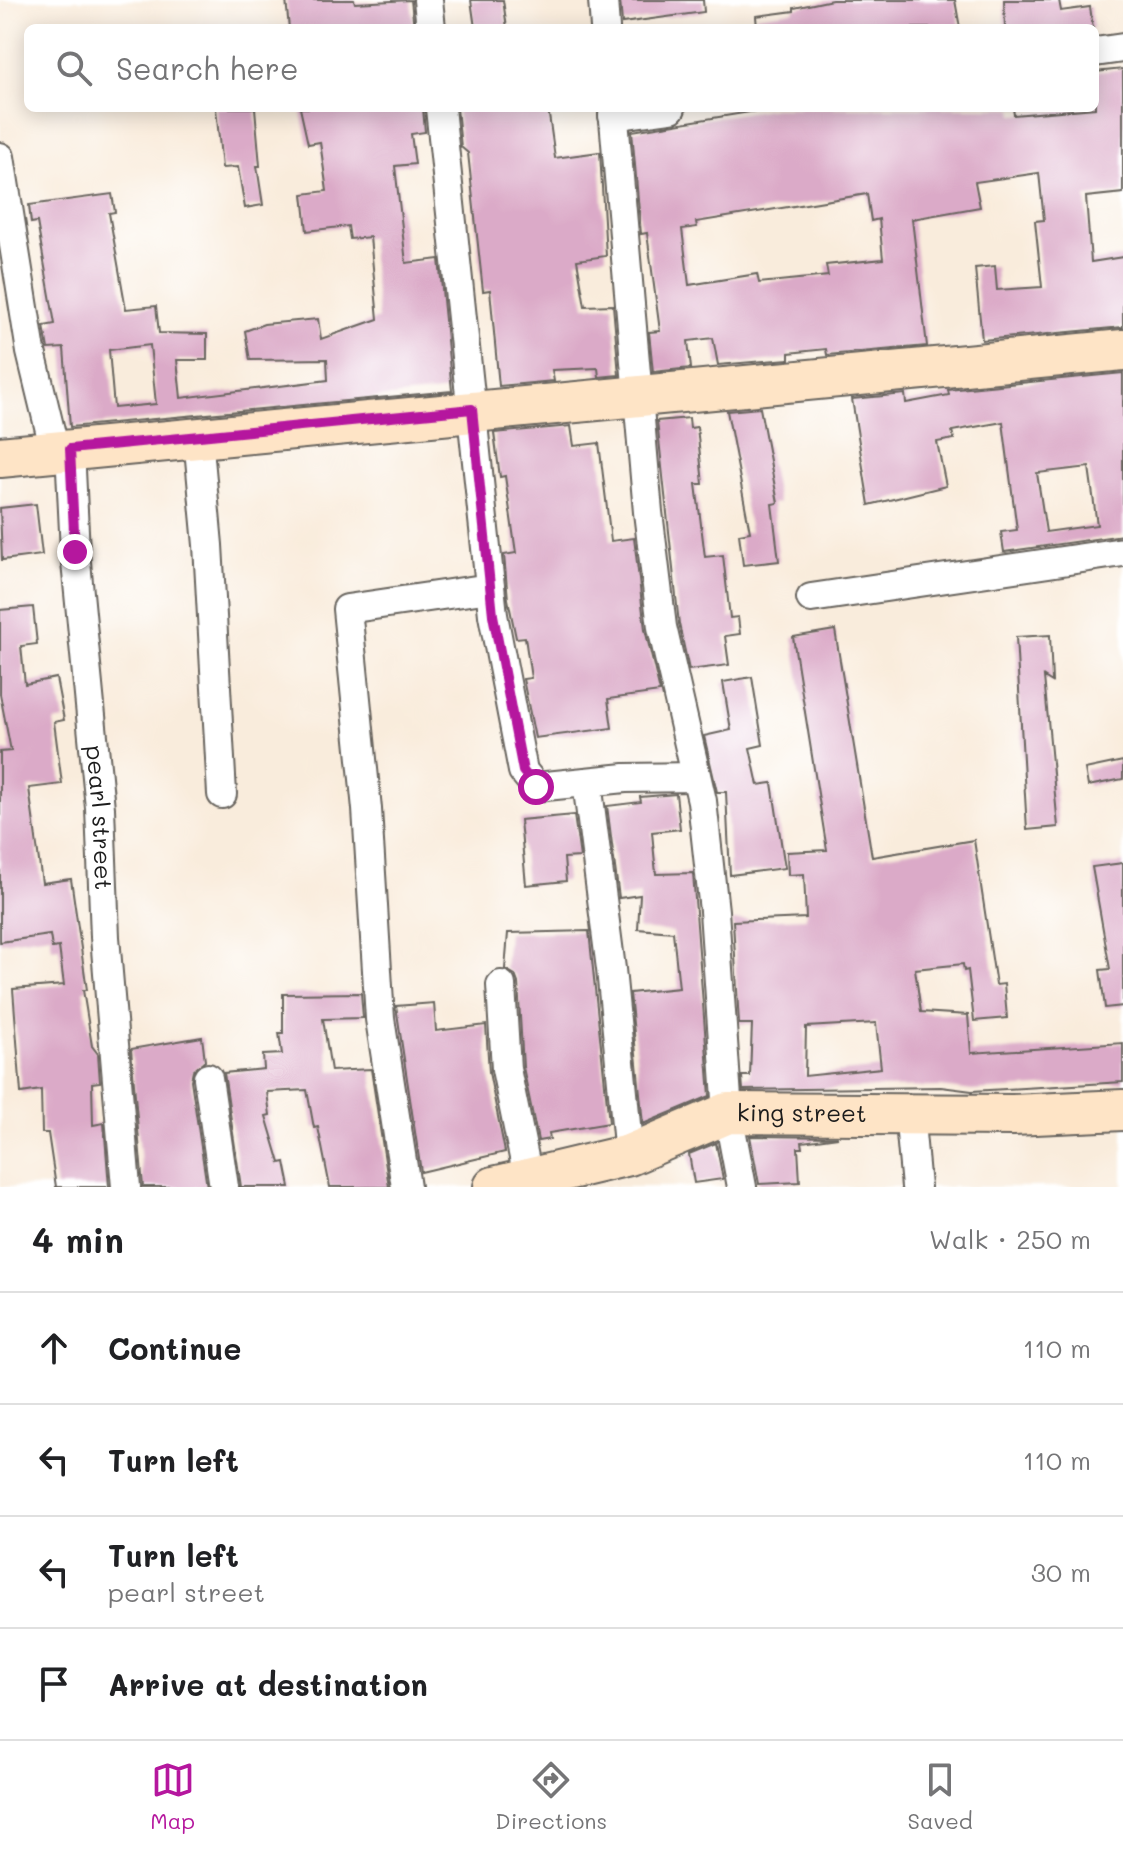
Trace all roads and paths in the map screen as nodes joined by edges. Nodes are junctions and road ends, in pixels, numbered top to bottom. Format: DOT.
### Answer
graph roads {
  1 [pos="428,0"];
  2 [pos="603,0"];
  3 [pos="431,24"];
  4 [pos="605,24"];
  5 [pos="1123,48"];
  6 [pos="1099,51"];
  7 [pos="440,112"];
  8 [pos="613,112"];
  9 [pos="0,157"];
  10 [pos="1123,350"];
  11 [pos="635,396"];
  12 [pos="472,409"];
  13 [pos="198,437"];
  14 [pos="63,450"];
  15 [pos="0,457"];
  16 [pos="1123,552"];
  17 [pos="490,588"];
  18 [pos="811,598"];
  19 [pos="696,777"];
  20 [pos="587,782"];
  21 [pos="222,794"];
  22 [pos="501,985"];
  23 [pos="208,1078"];
  24 [pos="1123,1110"];
  25 [pos="909,1112"];
  26 [pos="728,1113"];
  27 [pos="629,1155"];
  28 [pos="517,1185"];
  29 [pos="126,1187"];
  30 [pos="224,1187"];
  31 [pos="406,1187"];
  32 [pos="742,1187"];
  33 [pos="916,1187"];
  1 -- 3 [label="street"];
  2 -- 4 [label="street"];
  5 -- 6 [label="street"];
  7 -- 12 [label="street"];
  8 -- 11 [label="street"];
  9 -- 14 [label="street, pearl street"];
  10 -- 11 [label="street"];
  11 -- 12 [label="street"];
  11 -- 19 [label="street"];
  12 -- 13 [label="street"];
  12 -- 17 [label="street"];
  13 -- 14 [label="street"];
  13 -- 21 [label="street"];
  14 -- 15 [label="street"];
  14 -- 29 [label="street, pearl street"];
  16 -- 18 [label="street"];
  17 -- 20 [label="street"];
  17 -- 31 [label="street"];
  19 -- 20 [label="street"];
  19 -- 26 [label="street"];
  20 -- 27 [label="street"];
  22 -- 28 [label="street"];
  23 -- 30 [label="street"];
  24 -- 25 [label="street, king street"];
  25 -- 26 [label="street, king street"];
  25 -- 33 [label="street"];
  26 -- 27 [label="street, king street"];
  26 -- 32 [label="street"];
  27 -- 28 [label="street, king street"];
}
